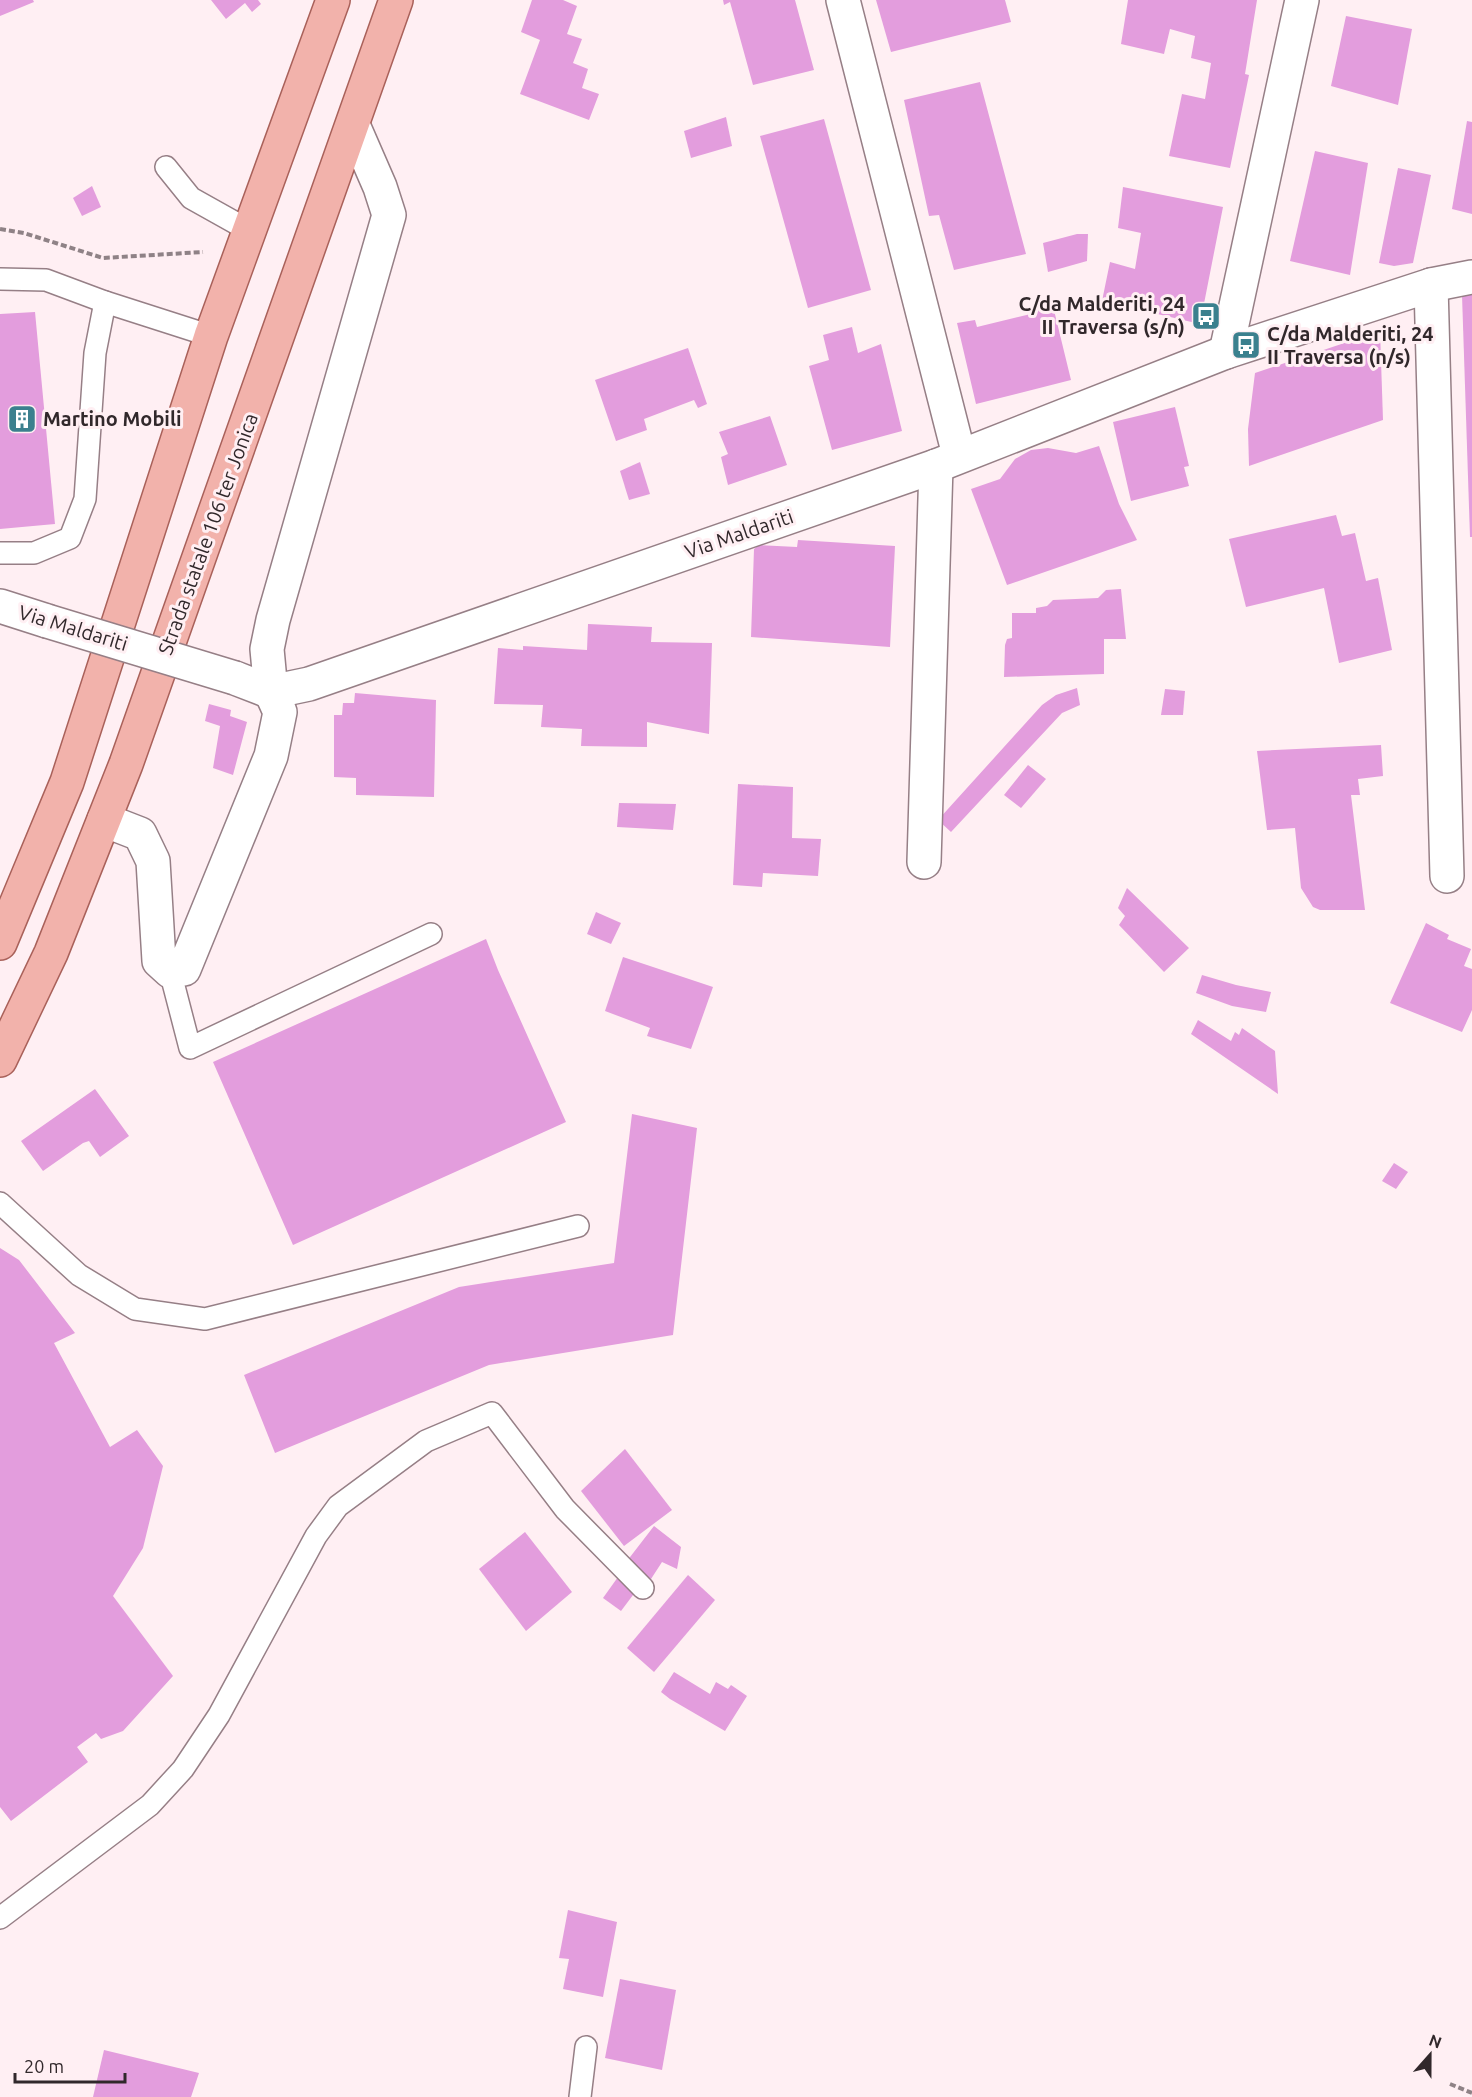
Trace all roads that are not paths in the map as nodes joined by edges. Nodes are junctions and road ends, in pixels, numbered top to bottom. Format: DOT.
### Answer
graph roads {
  1 [pos="333,0"];
  2 [pos="396,0"];
  3 [pos="843,0"];
  4 [pos="1302,0"];
  5 [pos="353,125"];
  6 [pos="166,167"];
  7 [pos="246,241"];
  8 [pos="1472,277"];
  9 [pos="0,279"];
  10 [pos="1431,285"];
  11 [pos="105,302"];
  12 [pos="211,336"];
  13 [pos="1226,352"];
  14 [pos="947,461"];
  15 [pos="0,553"];
  16 [pos="0,606"];
  17 [pos="271,692"];
  18 [pos="104,820"];
  19 [pos="924,861"];
  20 [pos="1447,876"];
  21 [pos="431,934"];
  22 [pos="0,943"];
  23 [pos="170,971"];
  24 [pos="0,1060"];
  25 [pos="0,1203"];
  26 [pos="578,1226"];
  27 [pos="643,1588"];
  28 [pos="0,1918"];
  29 [pos="586,2047"];
  30 [pos="580,2097"];
  1 -- 7 [label="main road"];
  2 -- 5 [label="main road, Strada statale 106 ter Jonica"];
  3 -- 14 [label="street"];
  4 -- 13 [label="street"];
  5 -- 17 [label="street"];
  5 -- 18 [label="main road, Strada statale 106 ter Jonica"];
  6 -- 7 [label="lane"];
  7 -- 12 [label="main road"];
  8 -- 10 [label="street, Via Maldariti"];
  9 -- 11 [label="lane"];
  10 -- 13 [label="street, Via Maldariti"];
  10 -- 20 [label="street"];
  11 -- 12 [label="lane"];
  11 -- 15 [label="lane"];
  12 -- 22 [label="main road"];
  13 -- 14 [label="street, Via Maldariti"];
  14 -- 17 [label="street, Via Maldariti"];
  14 -- 19 [label="street"];
  16 -- 17 [label="street, Via Maldariti, bridge"];
  17 -- 23 [label="street"];
  18 -- 23 [label="street"];
  18 -- 24 [label="main road, Strada statale 106 ter Jonica"];
  21 -- 23 [label="lane"];
  25 -- 26 [label="lane"];
  27 -- 28 [label="lane"];
  29 -- 30 [label="lane"];
}
